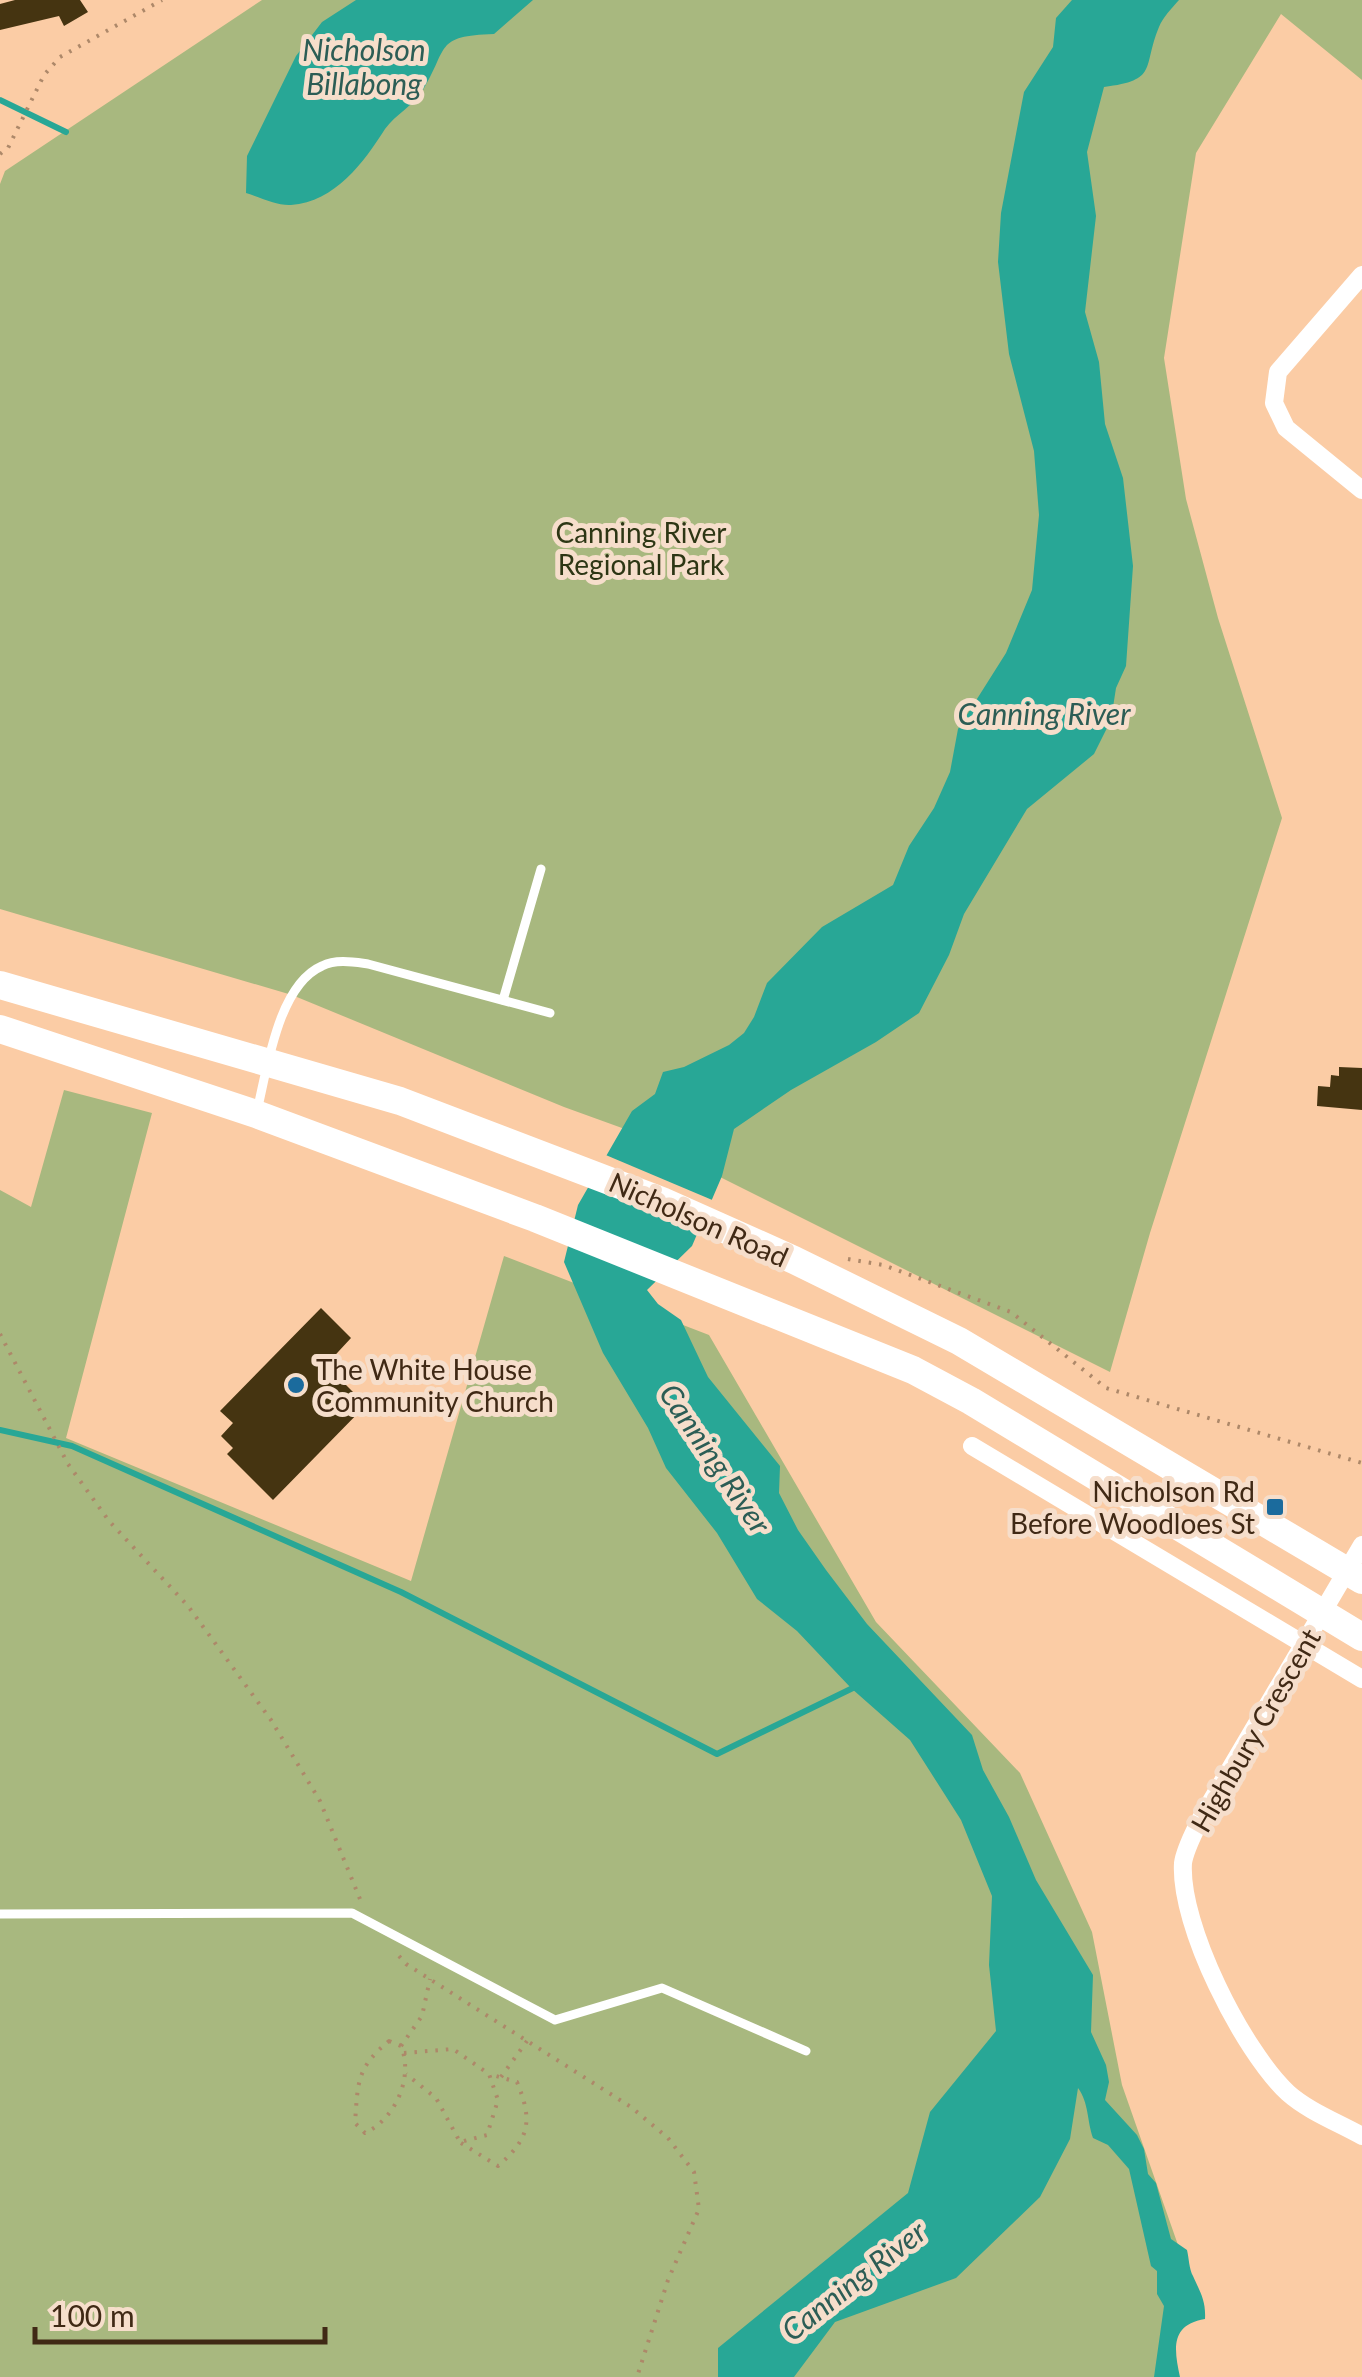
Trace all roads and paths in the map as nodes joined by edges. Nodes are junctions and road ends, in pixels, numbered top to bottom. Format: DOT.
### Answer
graph roads {
  1 [pos="162,0"];
  2 [pos="0,154"];
  3 [pos="1362,276"];
  4 [pos="1362,490"];
  5 [pos="541,869"];
  6 [pos="0,985"];
  7 [pos="503,1000"];
  8 [pos="550,1012"];
  9 [pos="0,1029"];
  10 [pos="35,1041"];
  11 [pos="0,1044"];
  12 [pos="269,1062"];
  13 [pos="256,1114"];
  14 [pos="844,1258"];
  15 [pos="0,1334"];
  16 [pos="972,1446"];
  17 [pos="1362,1464"];
  18 [pos="1362,1545"];
  19 [pos="1354,1576"];
  20 [pos="1322,1613"];
  21 [pos="1362,1637"];
  22 [pos="1304,1644"];
  23 [pos="1362,1679"];
  24 [pos="0,1914"];
  25 [pos="370,1922"];
  26 [pos="394,1950"];
  27 [pos="430,1979"];
  28 [pos="527,2040"];
  29 [pos="401,2046"];
  30 [pos="806,2050"];
  31 [pos="404,2053"];
  32 [pos="406,2074"];
  33 [pos="489,2074"];
  34 [pos="500,2078"];
  35 [pos="1362,2136"];
  36 [pos="460,2142"];
  37 [pos="636,2377"];
  1 -- 2 [label="path"];
  3 -- 4 [label="street"];
  5 -- 7 [label="lane"];
  6 -- 12 [label="main road, Nicholson Road"];
  7 -- 8 [label="lane"];
  7 -- 12 [label="lane"];
  9 -- 10 [label="main road, Nicholson Road"];
  10 -- 11 [label="main road"];
  10 -- 13 [label="main road, Nicholson Road"];
  12 -- 13 [label="lane"];
  12 -- 19 [label="main road, Nicholson Road"];
  13 -- 20 [label="main road, Nicholson Road"];
  14 -- 17 [label="path"];
  15 -- 25 [label="path"];
  16 -- 22 [label="street"];
  18 -- 19 [label="street"];
  19 -- 20 [label="street"];
  20 -- 21 [label="main road, Nicholson Road"];
  20 -- 22 [label="street, Highbury Crescent"];
  22 -- 23 [label="street"];
  22 -- 35 [label="street, Highbury Crescent"];
  24 -- 25 [label="lane"];
  25 -- 30 [label="lane"];
  26 -- 27 [label="path"];
  27 -- 28 [label="path"];
  27 -- 29 [label="path"];
  28 -- 34 [label="path"];
  28 -- 37 [label="path"];
  29 -- 31 [label="path"];
  29 -- 32 [label="path"];
  31 -- 32 [label="path"];
  31 -- 33 [label="path"];
  32 -- 36 [label="path"];
  33 -- 34 [label="path"];
  33 -- 36 [label="path"];
  34 -- 36 [label="path"];
}
